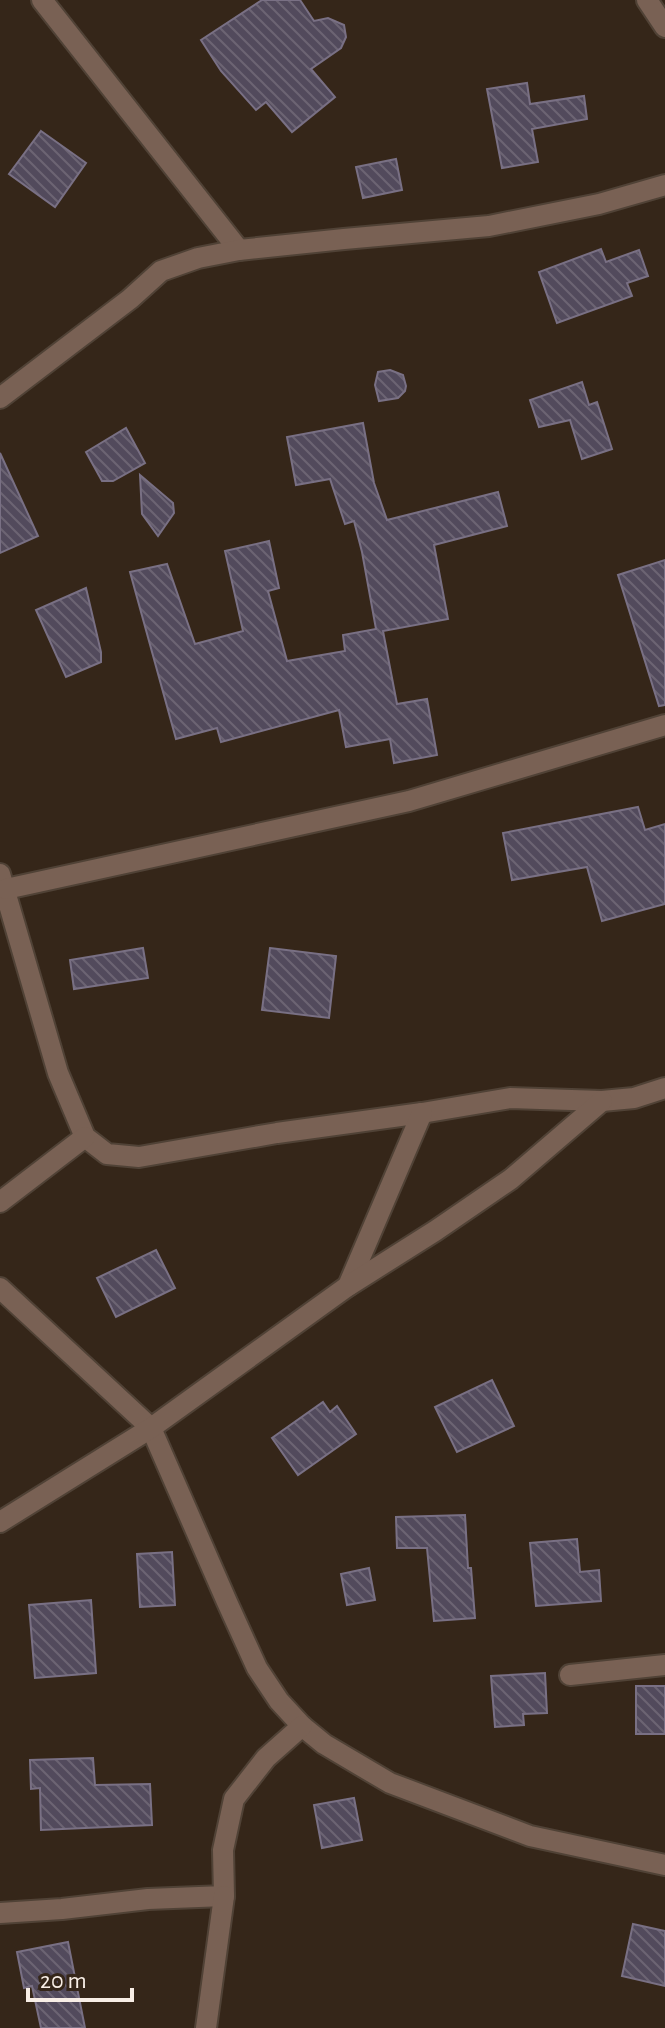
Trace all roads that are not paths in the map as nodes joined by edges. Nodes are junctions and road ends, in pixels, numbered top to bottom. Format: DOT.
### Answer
graph roads {
  1 [pos="42,0"];
  2 [pos="647,0"];
  3 [pos="665,27"];
  4 [pos="665,185"];
  5 [pos="239,250"];
  6 [pos="0,398"];
  7 [pos="665,725"];
  8 [pos="3,882"];
  9 [pos="665,1088"];
  10 [pos="602,1101"];
  11 [pos="422,1113"];
  12 [pos="85,1137"];
  13 [pos="0,1202"];
  14 [pos="348,1286"];
  15 [pos="0,1288"];
  16 [pos="151,1428"];
  17 [pos="0,1522"];
  18 [pos="665,1665"];
  19 [pos="570,1675"];
  20 [pos="302,1726"];
  21 [pos="665,1865"];
  22 [pos="224,1896"];
  23 [pos="0,1913"];
  24 [pos="206,2028"];
  1 -- 5 [label="street"];
  2 -- 3 [label="street"];
  4 -- 5 [label="street"];
  5 -- 6 [label="street"];
  7 -- 8 [label="street"];
  8 -- 12 [label="street"];
  9 -- 10 [label="street"];
  10 -- 11 [label="street"];
  10 -- 14 [label="street"];
  11 -- 12 [label="street"];
  11 -- 14 [label="street"];
  12 -- 13 [label="street"];
  14 -- 16 [label="street"];
  15 -- 16 [label="street"];
  16 -- 17 [label="street"];
  16 -- 20 [label="street"];
  18 -- 19 [label="street"];
  20 -- 21 [label="street"];
  20 -- 22 [label="street"];
  22 -- 23 [label="street"];
  22 -- 24 [label="street"];
}
